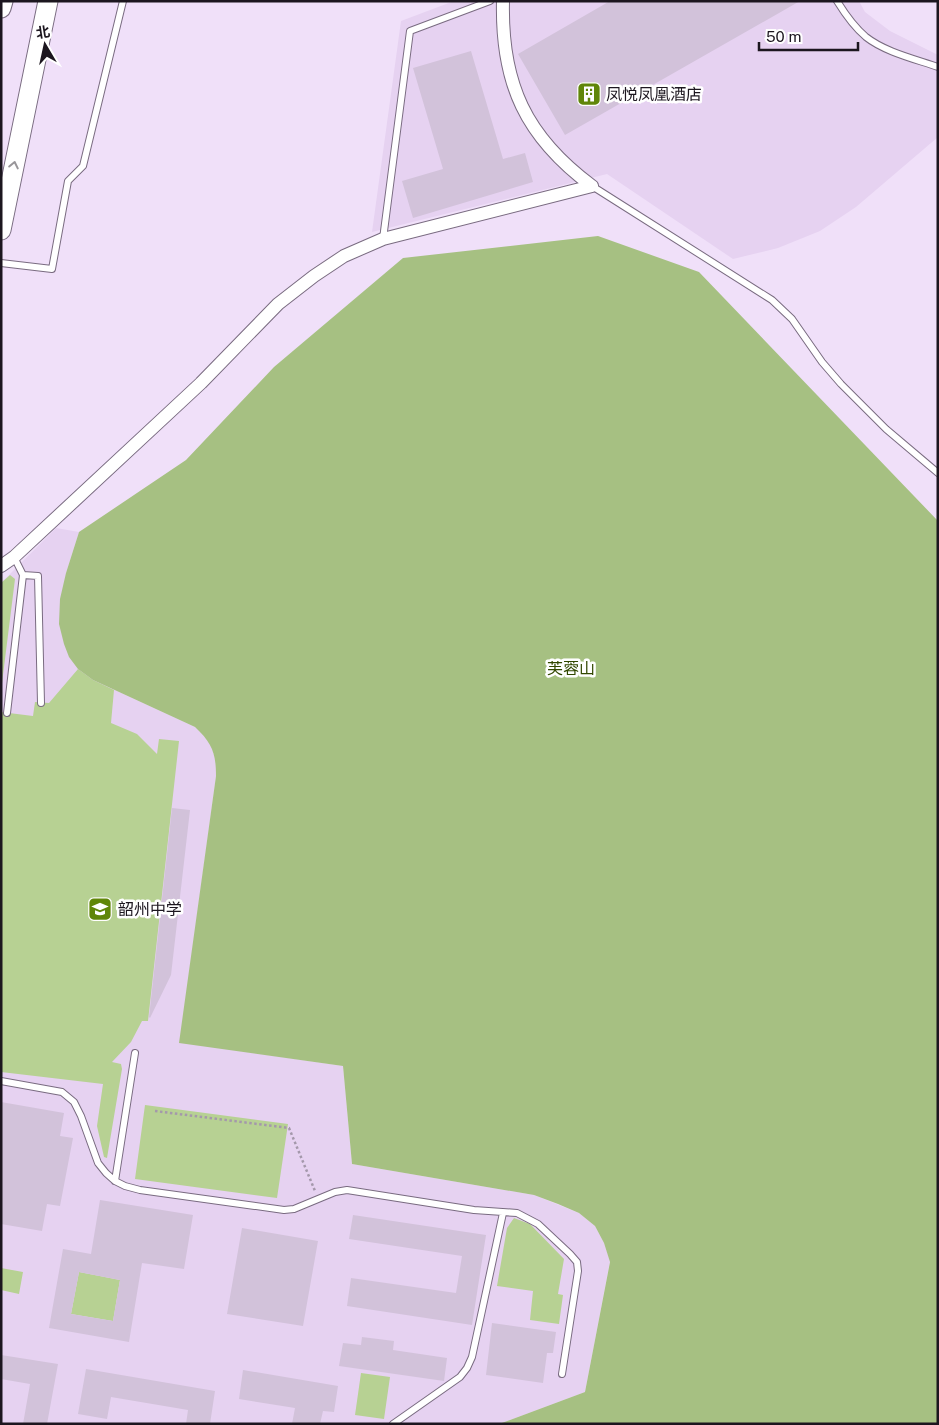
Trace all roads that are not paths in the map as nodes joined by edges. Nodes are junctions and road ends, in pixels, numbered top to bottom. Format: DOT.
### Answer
graph roads {
  1 [pos="3,1"];
  2 [pos="48,1"];
  3 [pos="123,1"];
  4 [pos="490,1"];
  5 [pos="504,1"];
  6 [pos="837,1"];
  7 [pos="1,8"];
  8 [pos="938,67"];
  9 [pos="592,186"];
  10 [pos="1,230"];
  11 [pos="383,239"];
  12 [pos="1,263"];
  13 [pos="938,473"];
  14 [pos="14,556"];
  15 [pos="1,566"];
  16 [pos="23,575"];
  17 [pos="42,703"];
  18 [pos="7,713"];
  19 [pos="135,1053"];
  20 [pos="1,1082"];
  21 [pos="115,1181"];
  22 [pos="503,1213"];
  23 [pos="562,1374"];
  24 [pos="393,1424"];
  1 -- 7 [label="main road"];
  10 -- 2 [label="main road, one-way"];
  3 -- 12 [label="lane"];
  4 -- 11 [label="lane"];
  5 -- 9 [label="street"];
  6 -- 8 [label="lane"];
  9 -- 11 [label="street"];
  9 -- 13 [label="lane"];
  11 -- 14 [label="street"];
  14 -- 15 [label="street"];
  14 -- 16 [label="lane"];
  16 -- 17 [label="lane"];
  16 -- 18 [label="lane"];
  19 -- 21 [label="lane"];
  20 -- 21 [label="lane"];
  21 -- 22 [label="lane"];
  22 -- 23 [label="lane"];
  22 -- 24 [label="lane"];
}
